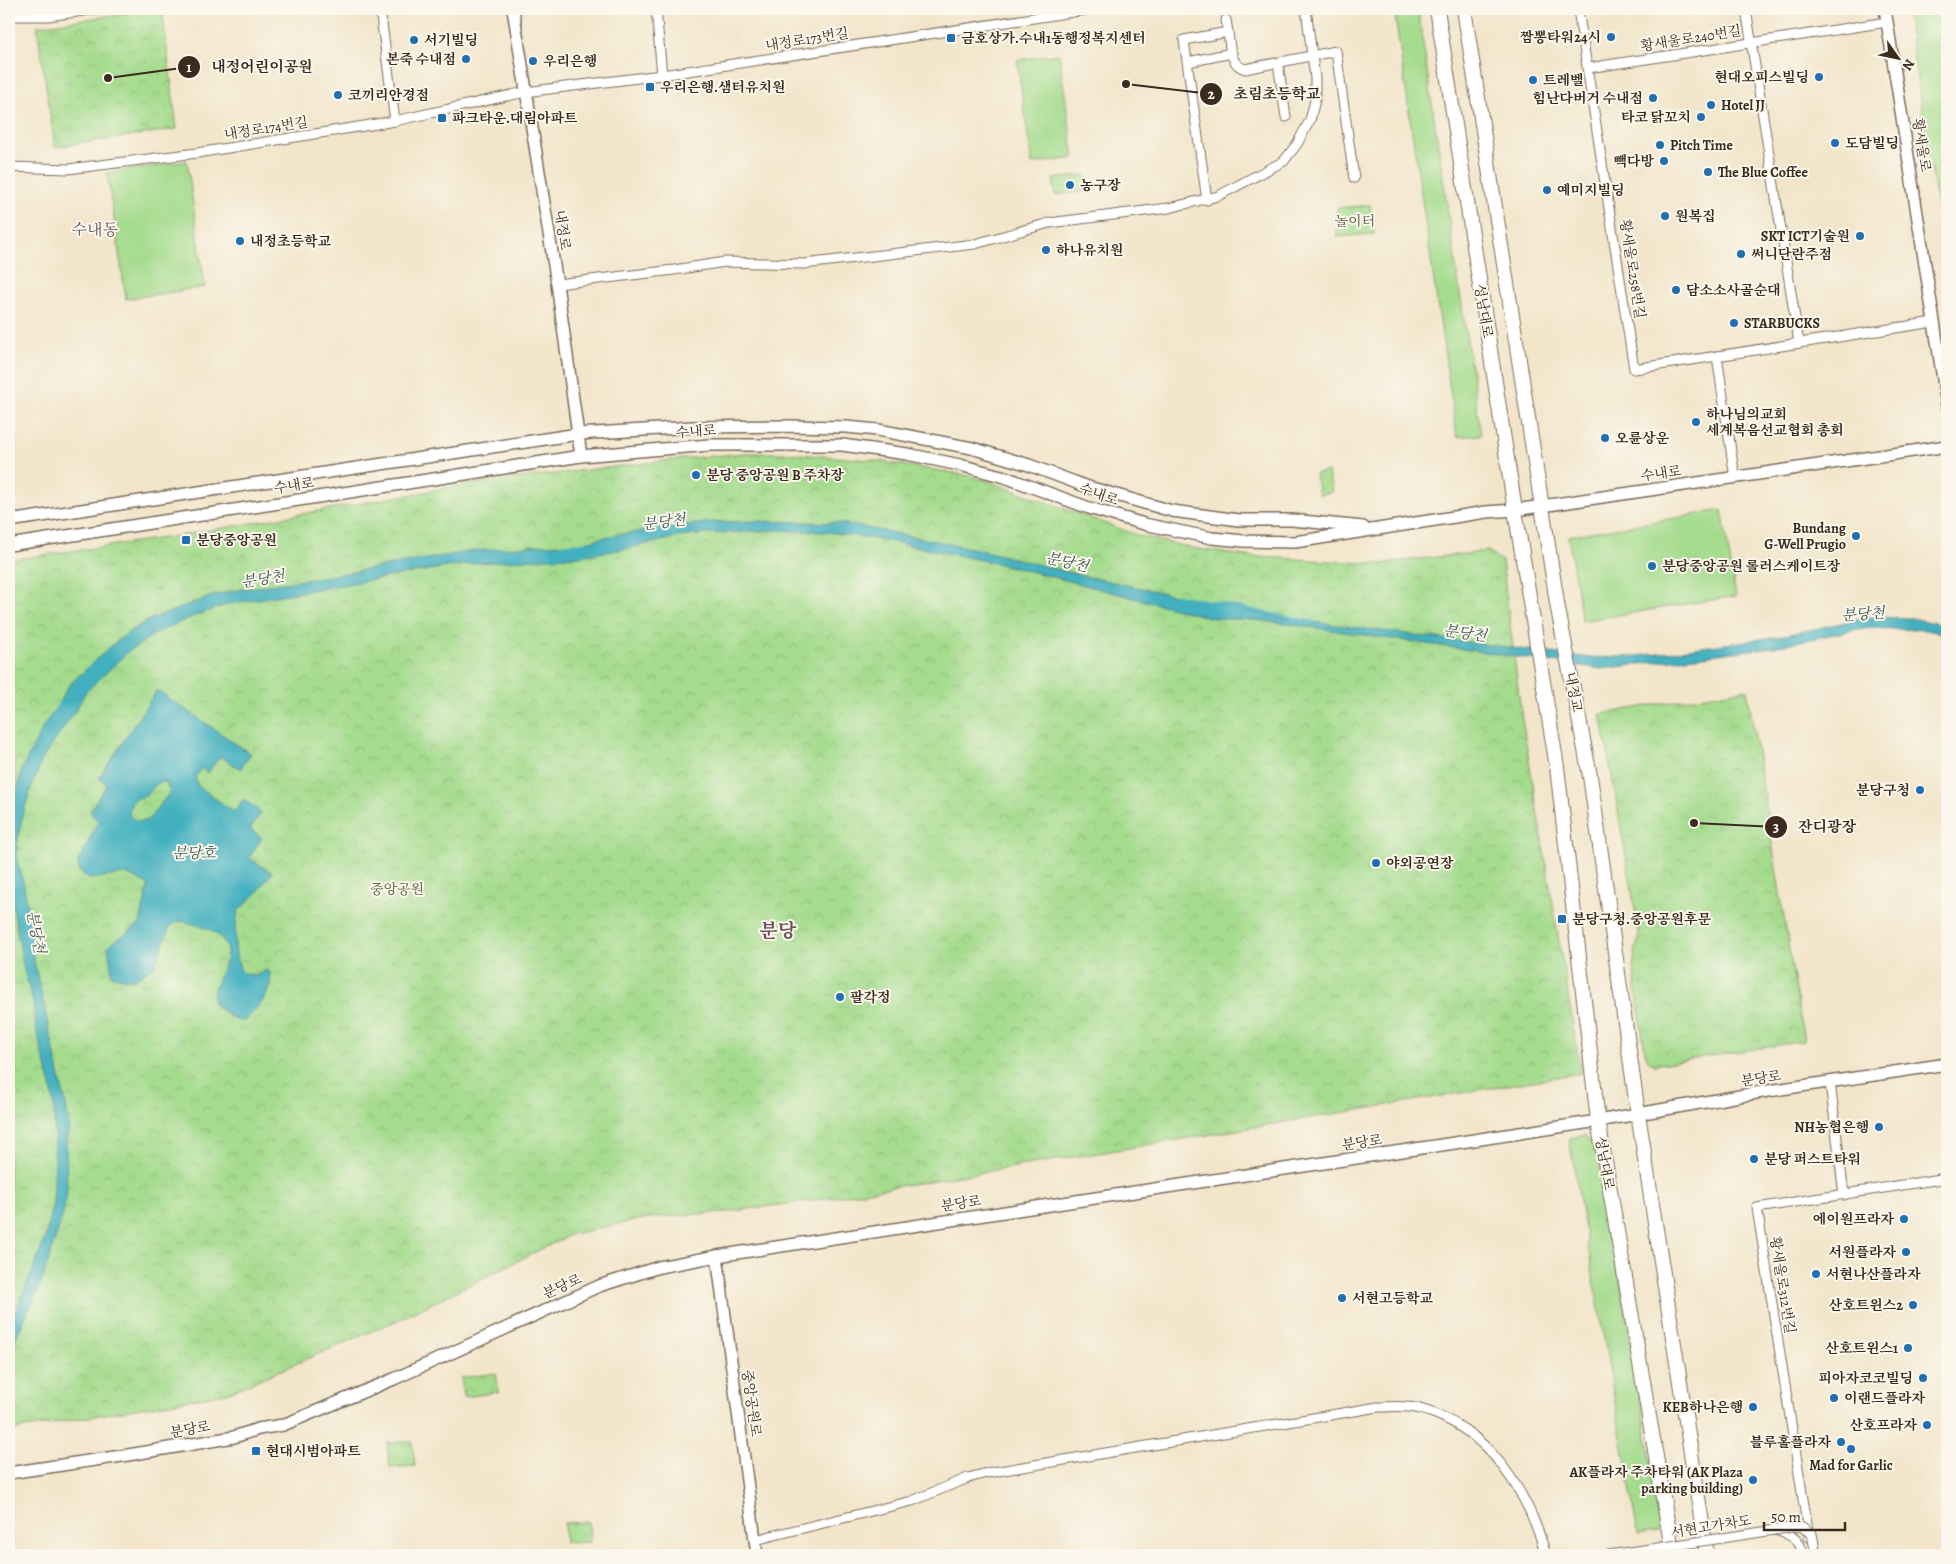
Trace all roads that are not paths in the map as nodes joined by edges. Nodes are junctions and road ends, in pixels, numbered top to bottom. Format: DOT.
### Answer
graph roads {
  1 [pos="97,9"];
  2 [pos="380,9"];
  3 [pos="513,9"];
  4 [pos="656,9"];
  5 [pos="1092,9"];
  6 [pos="1306,9"];
  7 [pos="1437,9"];
  8 [pos="1464,9"];
  9 [pos="1578,9"];
  10 [pos="1746,9"];
  11 [pos="1885,9"];
  12 [pos="9,16"];
  13 [pos="1226,20"];
  14 [pos="1887,22"];
  15 [pos="1228,32"];
  16 [pos="1751,42"];
  17 [pos="1232,53"];
  18 [pos="1313,55"];
  19 [pos="1188,62"];
  20 [pos="1278,62"];
  21 [pos="1588,68"];
  22 [pos="662,75"];
  23 [pos="525,92"];
  24 [pos="1286,117"];
  25 [pos="395,121"];
  26 [pos="9,167"];
  27 [pos="1354,178"];
  28 [pos="1207,200"];
  29 [pos="557,284"];
  30 [pos="1934,322"];
  31 [pos="1799,343"];
  32 [pos="1717,356"];
  33 [pos="1947,405"];
  34 [pos="578,434"];
  35 [pos="1947,446"];
  36 [pos="582,456"];
  37 [pos="1735,478"];
  38 [pos="1541,505"];
  39 [pos="1515,510"];
  40 [pos="9,521"];
  41 [pos="1380,529"];
  42 [pos="9,545"];
  43 [pos="1558,608"];
  44 [pos="1947,1064"];
  45 [pos="1830,1082"];
  46 [pos="1638,1114"];
  47 [pos="1598,1121"];
  48 [pos="1947,1178"];
  49 [pos="1844,1195"];
  50 [pos="717,1256"];
  51 [pos="9,1473"];
  52 [pos="1775,1530"];
  53 [pos="755,1540"];
  54 [pos="758,1555"];
  55 [pos="1546,1555"];
  56 [pos="1608,1555"];
  57 [pos="1673,1555"];
  58 [pos="1707,1555"];
  59 [pos="1803,1555"];
  60 [pos="1812,1555"];
  61 [pos="1816,1555"];
  1 -- 12 [label="street"];
  2 -- 25 [label="street"];
  3 -- 23 [label="main road, 내정로"];
  4 -- 22 [label="street"];
  5 -- 22 [label="street, 내정로173번길"];
  6 -- 18 [label="street"];
  7 -- 39 [label="main road, 성남대로"];
  8 -- 38 [label="main road, 성남대로"];
  9 -- 21 [label="street, 황새울로258번길"];
  10 -- 16 [label="street"];
  11 -- 14 [label="main road, 황새울로"];
  13 -- 15 [label="street"];
  14 -- 16 [label="street, 황새울로240번길"];
  14 -- 30 [label="main road, 황새울로"];
  15 -- 17 [label="street"];
  15 -- 19 [label="street"];
  16 -- 21 [label="street, 황새울로240번길"];
  16 -- 31 [label="street"];
  17 -- 19 [label="street"];
  17 -- 20 [label="street"];
  18 -- 20 [label="street"];
  18 -- 27 [label="street"];
  18 -- 28 [label="street"];
  19 -- 28 [label="street"];
  20 -- 24 [label="street"];
  21 -- 32 [label="street, 황새울로258번길"];
  22 -- 23 [label="street, 내정로173번길"];
  23 -- 25 [label="street, 내정로174번길"];
  23 -- 29 [label="main road, 내정로"];
  25 -- 26 [label="street, 내정로174번길"];
  28 -- 29 [label="street"];
  29 -- 34 [label="main road, 내정로"];
  30 -- 31 [label="street, 황새울로258번길"];
  30 -- 33 [label="main road, 황새울로"];
  31 -- 32 [label="street, 황새울로258번길"];
  32 -- 37 [label="street"];
  34 -- 36 [label="main road, 내정로"];
  34 -- 40 [label="main road, 수내로"];
  34 -- 41 [label="main road, 수내로"];
  35 -- 37 [label="main road, 수내로"];
  36 -- 41 [label="main road, 수내로"];
  36 -- 42 [label="main road, 수내로"];
  37 -- 38 [label="main road, 수내로"];
  38 -- 39 [label="main road, 수내로"];
  38 -- 43 [label="main road, 성남대로"];
  39 -- 41 [label="main road, 수내로"];
  39 -- 47 [label="main road, 성남대로"];
  43 -- 46 [label="main road, 내정교"];
  44 -- 45 [label="main road, 분당로"];
  45 -- 46 [label="main road, 분당로"];
  45 -- 49 [label="street"];
  46 -- 47 [label="main road, 분당로"];
  46 -- 58 [label="main road"];
  47 -- 50 [label="main road, 분당로"];
  47 -- 57 [label="main road, 성남대로"];
  48 -- 49 [label="street, 황새울로312번길"];
  49 -- 60 [label="street, 황새울로312번길"];
  50 -- 51 [label="main road, 분당로"];
  50 -- 53 [label="main road, 중앙공원로"];
  52 -- 56 [label="street, 서현고가차도, bridge"];
  52 -- 59 [label="street"];
  52 -- 61 [label="street, 서현고가차도, bridge"];
  53 -- 54 [label="main road, 중앙공원로"];
  53 -- 55 [label="street"];
}
